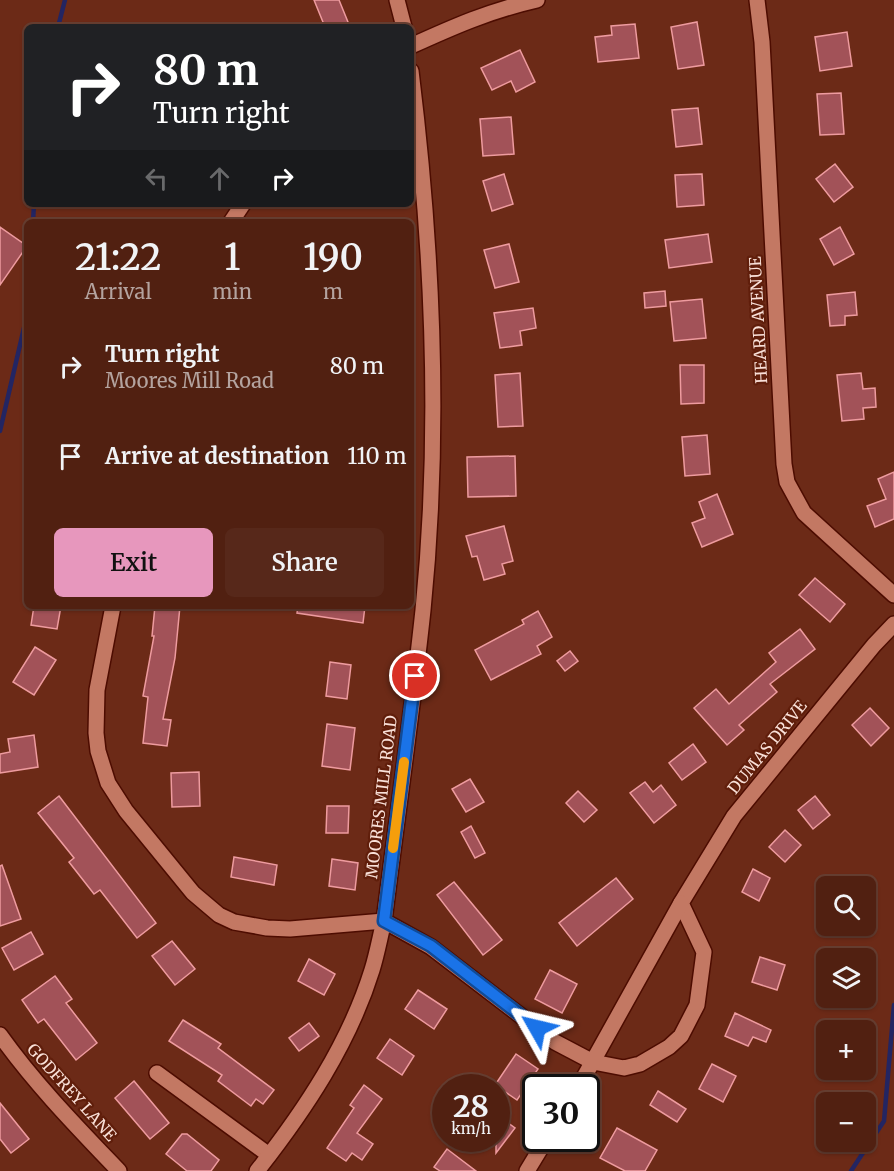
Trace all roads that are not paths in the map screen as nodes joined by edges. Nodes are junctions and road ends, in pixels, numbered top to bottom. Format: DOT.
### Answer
graph roads {
  1 [pos="397,0"];
  2 [pos="537,0"];
  3 [pos="758,0"];
  4 [pos="403,24"];
  5 [pos="414,45"];
  6 [pos="414,96"];
  7 [pos="894,595"];
  8 [pos="112,609"];
  9 [pos="894,624"];
  10 [pos="681,903"];
  11 [pos="384,921"];
  12 [pos="0,1035"];
  13 [pos="594,1062"];
  14 [pos="157,1074"];
  15 [pos="587,1074"];
  16 [pos="538,1152"];
  17 [pos="269,1155"];
  18 [pos="119,1171"];
  19 [pos="257,1171"];
  20 [pos="526,1171"];
  1 -- 4 [label="street"];
  2 -- 5 [label="street"];
  3 -- 7 [label="street, HEARD AVENUE"];
  6 -- 11 [label="street, MOORES MILL ROAD"];
  8 -- 11 [label="street"];
  9 -- 10 [label="street, DUMAS DRIVE"];
  10 -- 13 [label="street, DUMAS DRIVE"];
  10 -- 13 [label="street"];
  11 -- 13 [label="street"];
  11 -- 17 [label="street, MOORES MILL ROAD"];
  12 -- 18 [label="street, GODFREY LANE"];
  13 -- 15 [label="street, DUMAS DRIVE"];
  14 -- 17 [label="street"];
  16 -- 20 [label="street"];
  17 -- 19 [label="street, MOORES MILL ROAD"];
}
